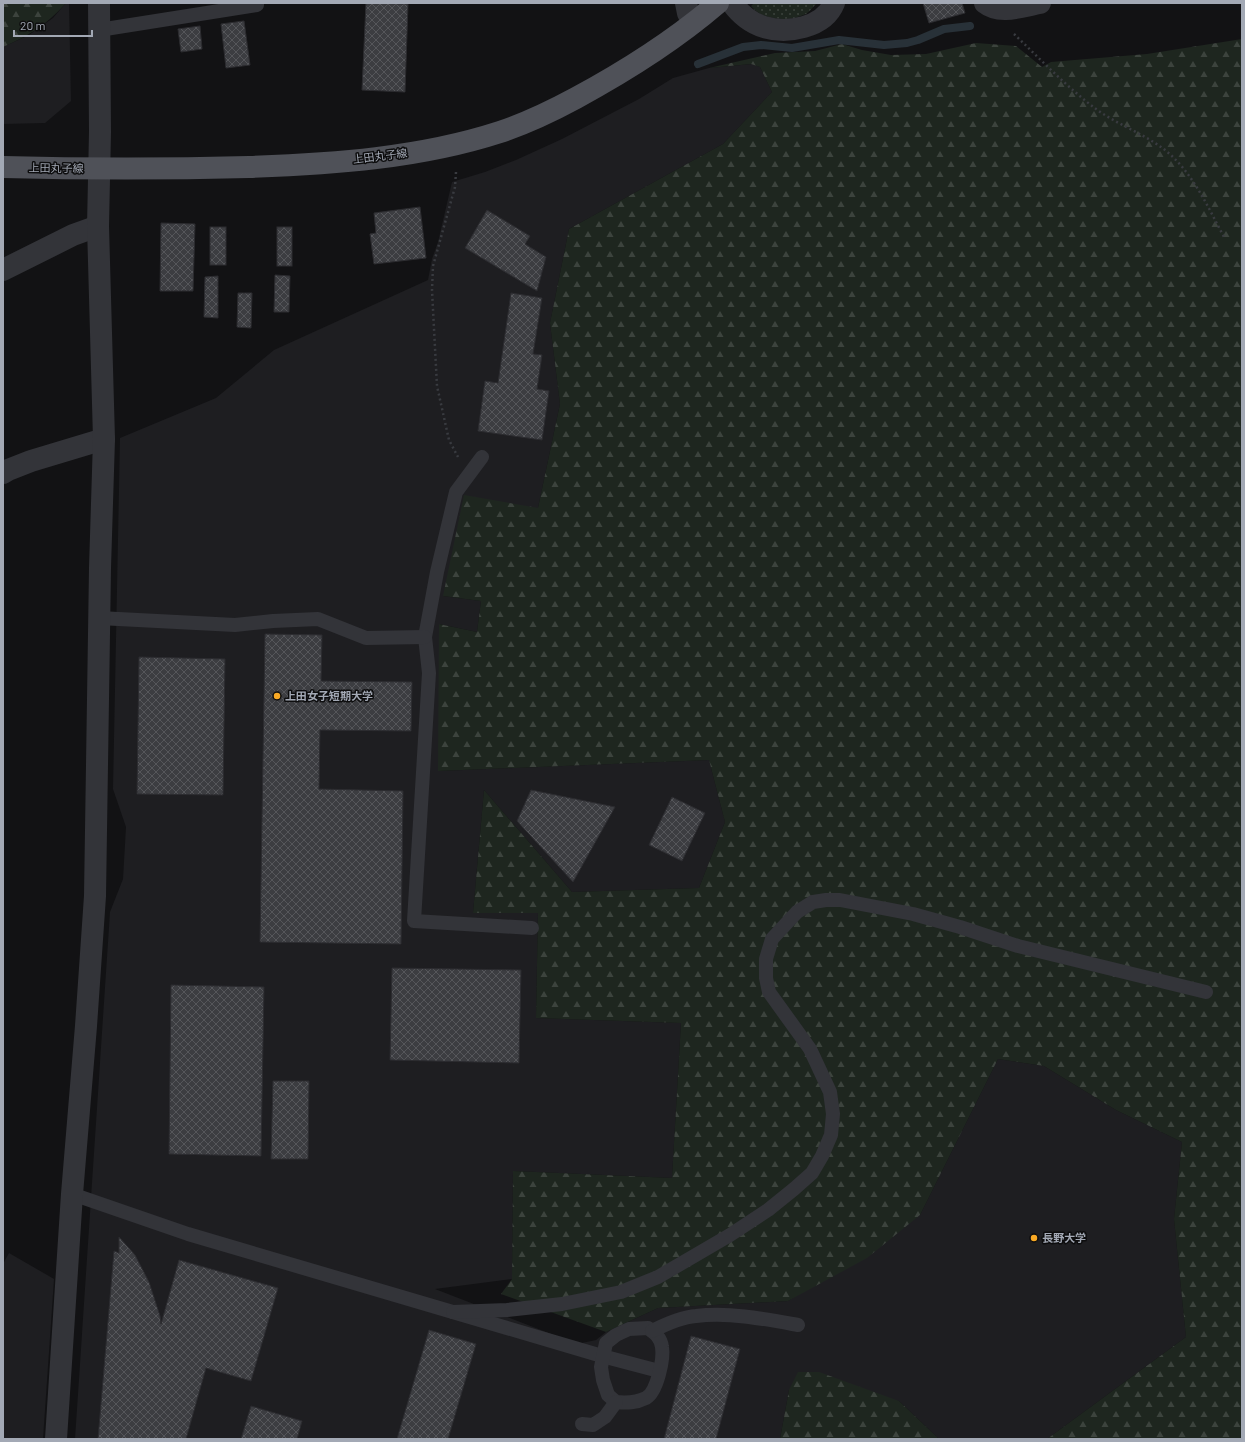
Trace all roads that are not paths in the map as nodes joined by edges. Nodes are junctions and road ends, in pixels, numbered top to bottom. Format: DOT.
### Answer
graph roads {
  1 [pos="99,3"];
  2 [pos="686,3"];
  3 [pos="718,3"];
  4 [pos="732,3"];
  5 [pos="834,3"];
  6 [pos="1040,3"];
  7 [pos="257,5"];
  8 [pos="990,6"];
  9 [pos="693,23"];
  10 [pos="99,30"];
  11 [pos="3,167"];
  12 [pos="100,169"];
  13 [pos="98,226"];
  14 [pos="3,270"];
  15 [pos="104,439"];
  16 [pos="482,457"];
  17 [pos="3,473"];
  18 [pos="99,618"];
  19 [pos="425,637"];
  20 [pos="532,928"];
  21 [pos="1206,992"];
  22 [pos="72,1194"];
  23 [pos="453,1312"];
  24 [pos="798,1325"];
  25 [pos="652,1331"];
  26 [pos="602,1356"];
  27 [pos="659,1371"];
  28 [pos="616,1402"];
  29 [pos="582,1424"];
  30 [pos="56,1439"];
  1 -- 10 [label="street"];
  2 -- 9 [label="street"];
  3 -- 9 [label="main road, 上田丸子線"];
  4 -- 5 [label="street"];
  6 -- 8 [label="street"];
  7 -- 10 [label="lane"];
  9 -- 12 [label="main road, 上田丸子線"];
  10 -- 12 [label="street"];
  11 -- 12 [label="main road, 上田丸子線"];
  12 -- 13 [label="street"];
  13 -- 14 [label="street"];
  13 -- 15 [label="street"];
  15 -- 17 [label="street"];
  15 -- 18 [label="street"];
  16 -- 19 [label="lane"];
  18 -- 19 [label="lane"];
  18 -- 22 [label="street"];
  19 -- 20 [label="lane"];
  21 -- 23 [label="lane"];
  22 -- 23 [label="lane"];
  22 -- 30 [label="street"];
  23 -- 26 [label="lane"];
  24 -- 25 [label="lane"];
  25 -- 26 [label="lane"];
  25 -- 27 [label="lane"];
  26 -- 27 [label="lane"];
  26 -- 28 [label="lane"];
  27 -- 28 [label="lane"];
  28 -- 29 [label="lane"];
}
